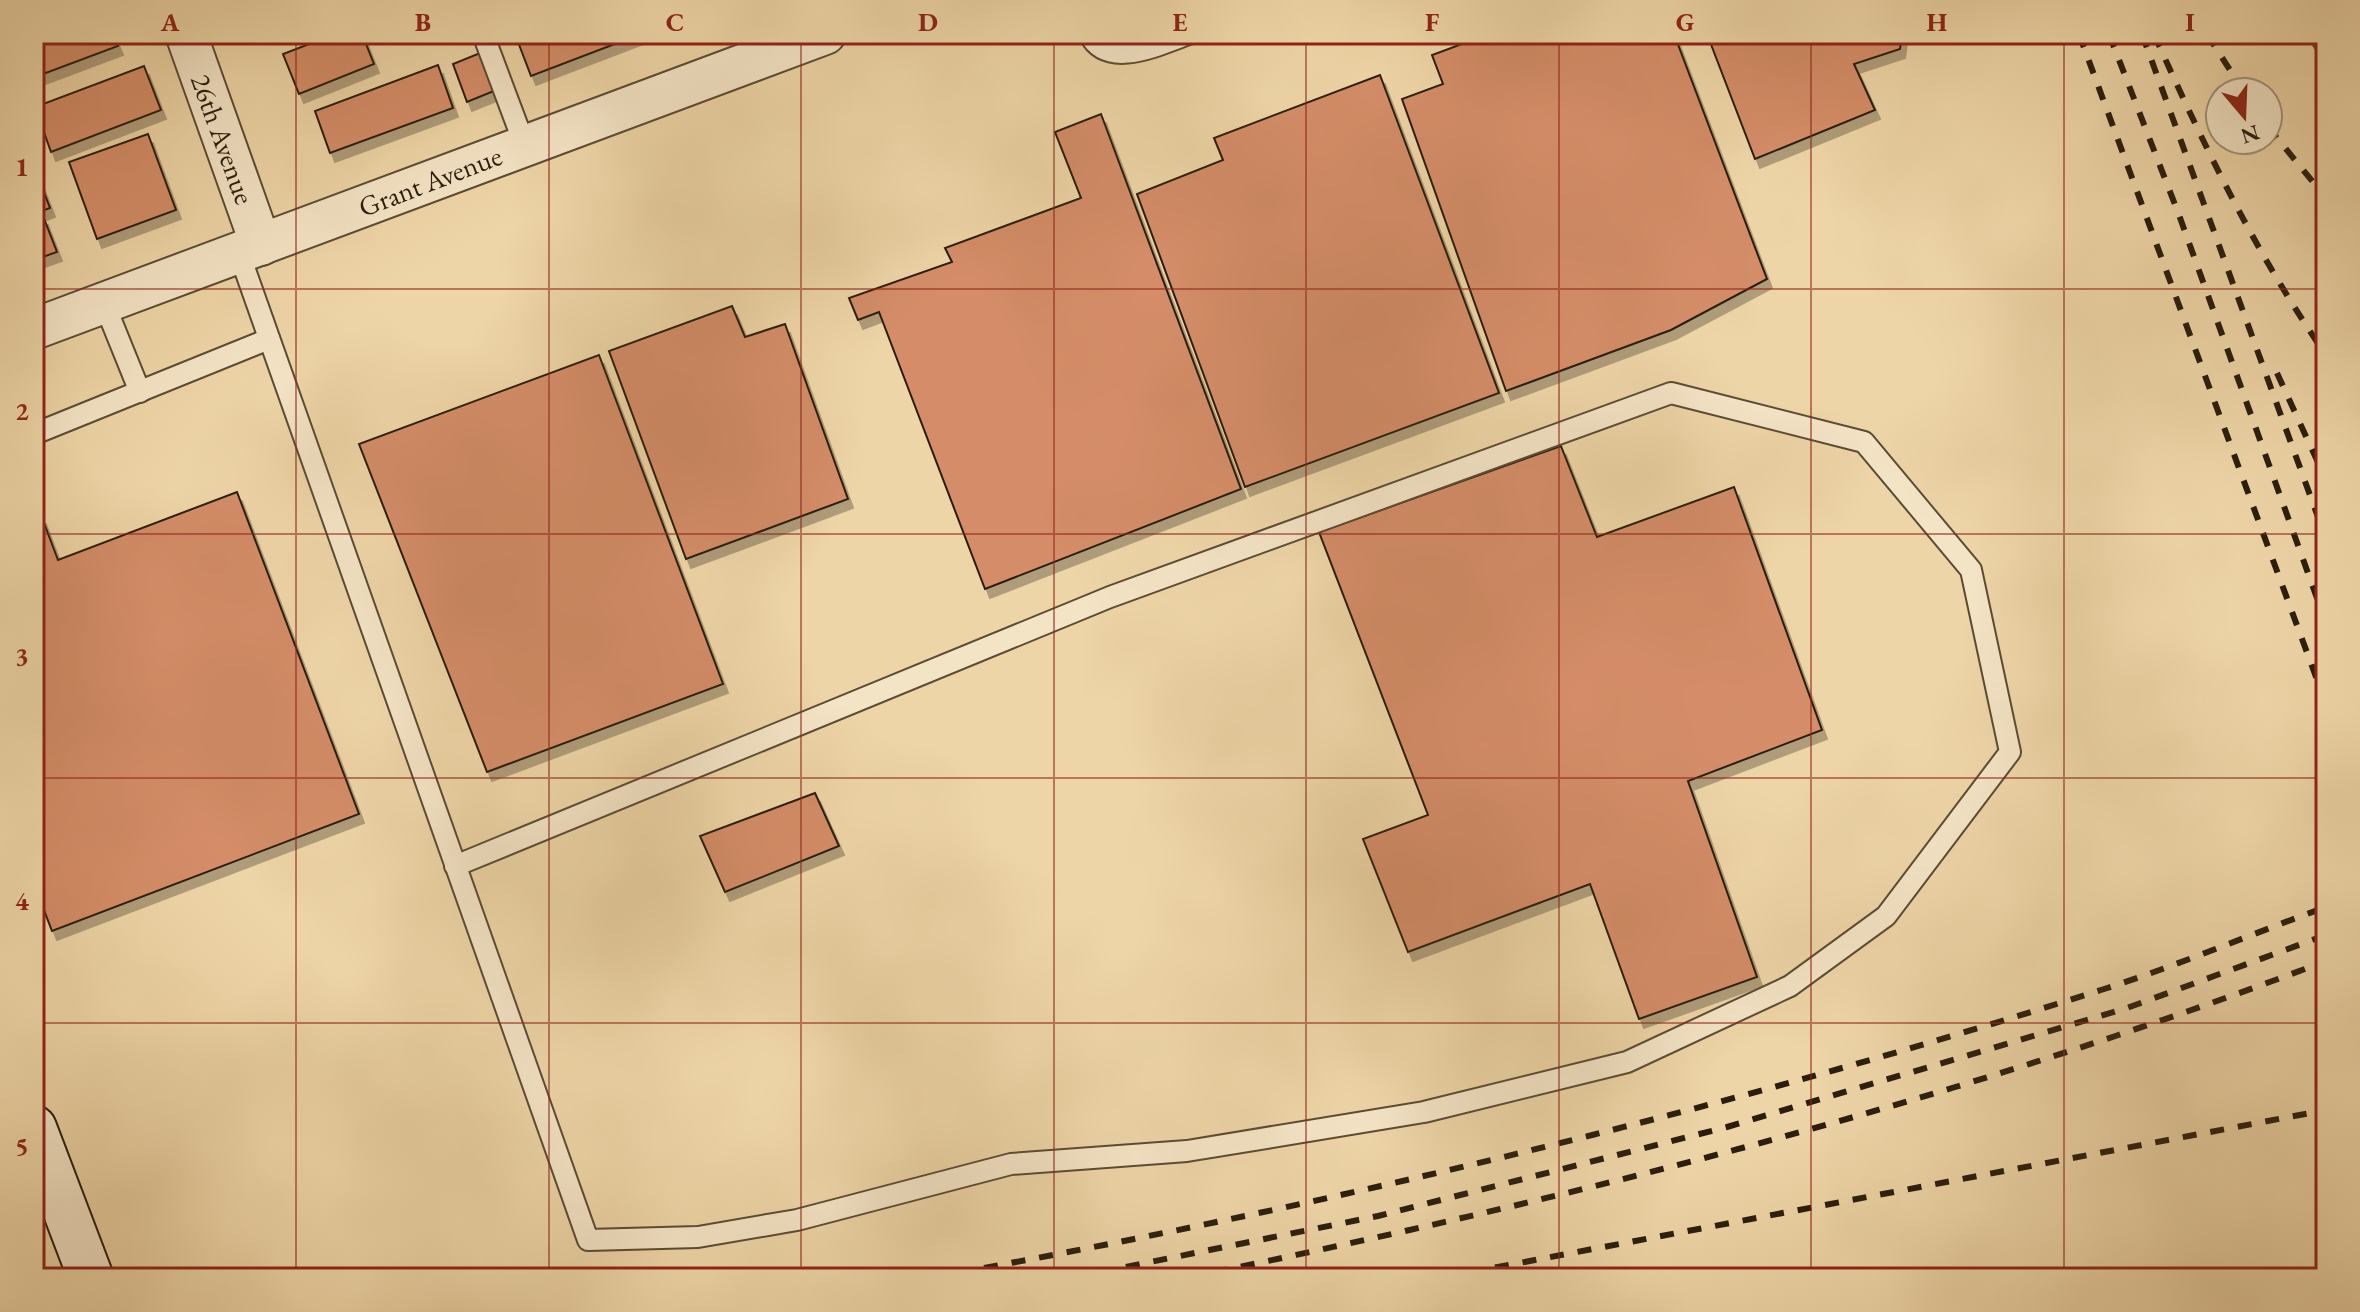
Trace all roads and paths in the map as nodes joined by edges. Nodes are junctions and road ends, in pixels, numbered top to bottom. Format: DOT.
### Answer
graph roads {
  1 [pos="186,34"];
  2 [pos="483,34"];
  3 [pos="825,34"];
  4 [pos="1089,34"];
  5 [pos="1189,34"];
  6 [pos="2319,34"];
  7 [pos="771,43"];
  8 [pos="2326,45"];
  9 [pos="525,146"];
  10 [pos="250,249"];
  11 [pos="104,303"];
  12 [pos="34,329"];
  13 [pos="269,339"];
  14 [pos="140,392"];
  15 [pos="34,434"];
  16 [pos="455,866"];
  17 [pos="34,1128"];
  18 [pos="2326,1253"];
  19 [pos="91,1278"];
  20 [pos="2313,1278"];
  1 -- 10 [label="street, 26th Avenue"];
  2 -- 9 [label="lane"];
  3 -- 7 [label="street, Grant Avenue"];
  4 -- 5 [label="lane"];
  6 -- 8 [label="lane"];
  7 -- 9 [label="street, Grant Avenue"];
  9 -- 10 [label="street, Grant Avenue"];
  10 -- 11 [label="street, Grant Avenue"];
  10 -- 13 [label="lane"];
  11 -- 12 [label="street, Grant Avenue"];
  11 -- 14 [label="lane"];
  13 -- 14 [label="lane"];
  13 -- 16 [label="lane"];
  14 -- 15 [label="lane"];
  16 -- 16 [label="lane"];
  17 -- 19 [label="main road"];
  18 -- 20 [label="path"];
}
